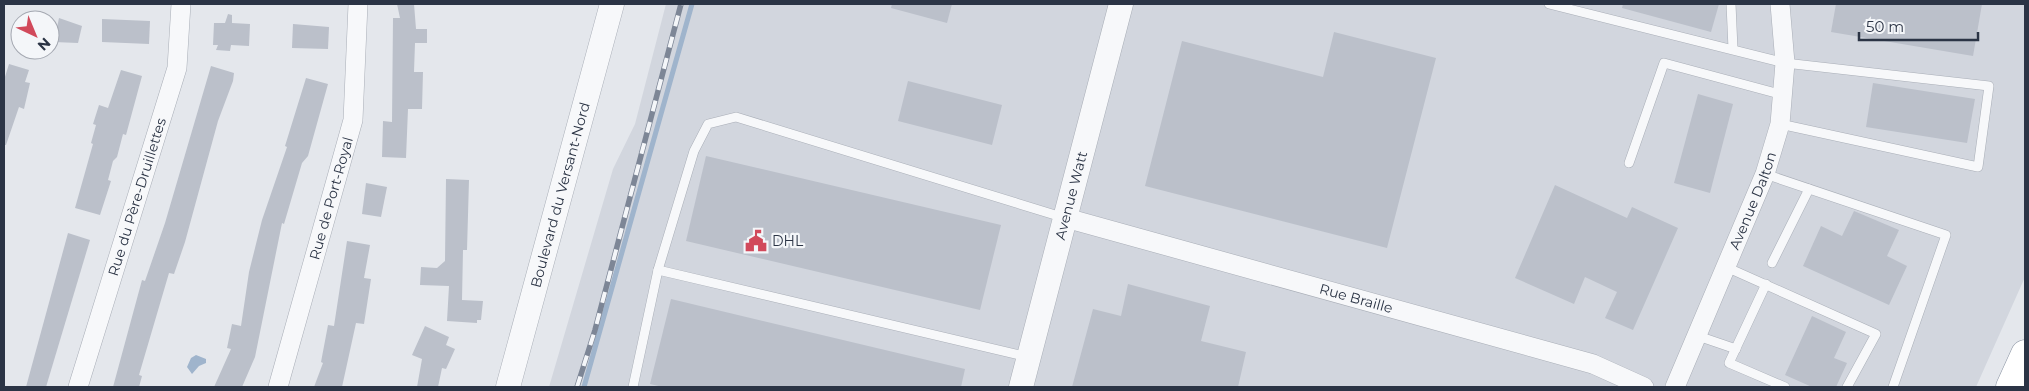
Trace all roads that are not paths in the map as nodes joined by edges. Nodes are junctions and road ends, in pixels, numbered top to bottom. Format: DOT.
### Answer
graph roads {
  1 [pos="181,4"];
  2 [pos="358,4"];
  3 [pos="612,4"];
  4 [pos="1121,4"];
  5 [pos="1549,4"];
  6 [pos="1731,4"];
  7 [pos="1780,4"];
  8 [pos="1733,49"];
  9 [pos="1785,63"];
  10 [pos="1783,95"];
  11 [pos="1780,124"];
  12 [pos="1629,163"];
  13 [pos="1765,174"];
  14 [pos="1809,190"];
  15 [pos="1066,218"];
  16 [pos="1772,263"];
  17 [pos="1726,267"];
  18 [pos="658,270"];
  19 [pos="1766,284"];
  20 [pos="1698,336"];
  21 [pos="1736,349"];
  22 [pos="2025,354"];
  23 [pos="1029,357"];
  24 [pos="78,387"];
  25 [pos="278,387"];
  26 [pos="508,387"];
  27 [pos="633,387"];
  28 [pos="1021,387"];
  29 [pos="1644,387"];
  30 [pos="1675,387"];
  31 [pos="1785,387"];
  32 [pos="1847,387"];
  33 [pos="1893,387"];
  34 [pos="2010,387"];
  1 -- 24 [label="street, Rue du Père-Druillettes"];
  2 -- 25 [label="street, Rue de Port-Royal"];
  3 -- 26 [label="street, Boulevard du Versant-Nord"];
  4 -- 15 [label="street, Avenue Watt"];
  5 -- 8 [label="lane"];
  6 -- 8 [label="lane"];
  7 -- 9 [label="street, Avenue Dalton"];
  8 -- 9 [label="lane"];
  9 -- 10 [label="street, Avenue Dalton"];
  9 -- 11 [label="lane"];
  10 -- 11 [label="street, Avenue Dalton"];
  10 -- 12 [label="lane"];
  11 -- 13 [label="street, Avenue Dalton"];
  13 -- 14 [label="lane"];
  13 -- 17 [label="street, Avenue Dalton"];
  14 -- 16 [label="lane"];
  14 -- 33 [label="lane"];
  15 -- 18 [label="lane"];
  15 -- 23 [label="street, Avenue Watt"];
  15 -- 29 [label="street, Rue Braille"];
  17 -- 19 [label="lane"];
  17 -- 20 [label="street, Avenue Dalton"];
  18 -- 23 [label="lane"];
  18 -- 27 [label="lane"];
  19 -- 21 [label="lane"];
  19 -- 32 [label="lane"];
  20 -- 21 [label="lane"];
  20 -- 30 [label="street, Avenue Dalton"];
  21 -- 31 [label="lane"];
  22 -- 34 [label="highway"];
  23 -- 28 [label="street, Avenue Watt"];
}
